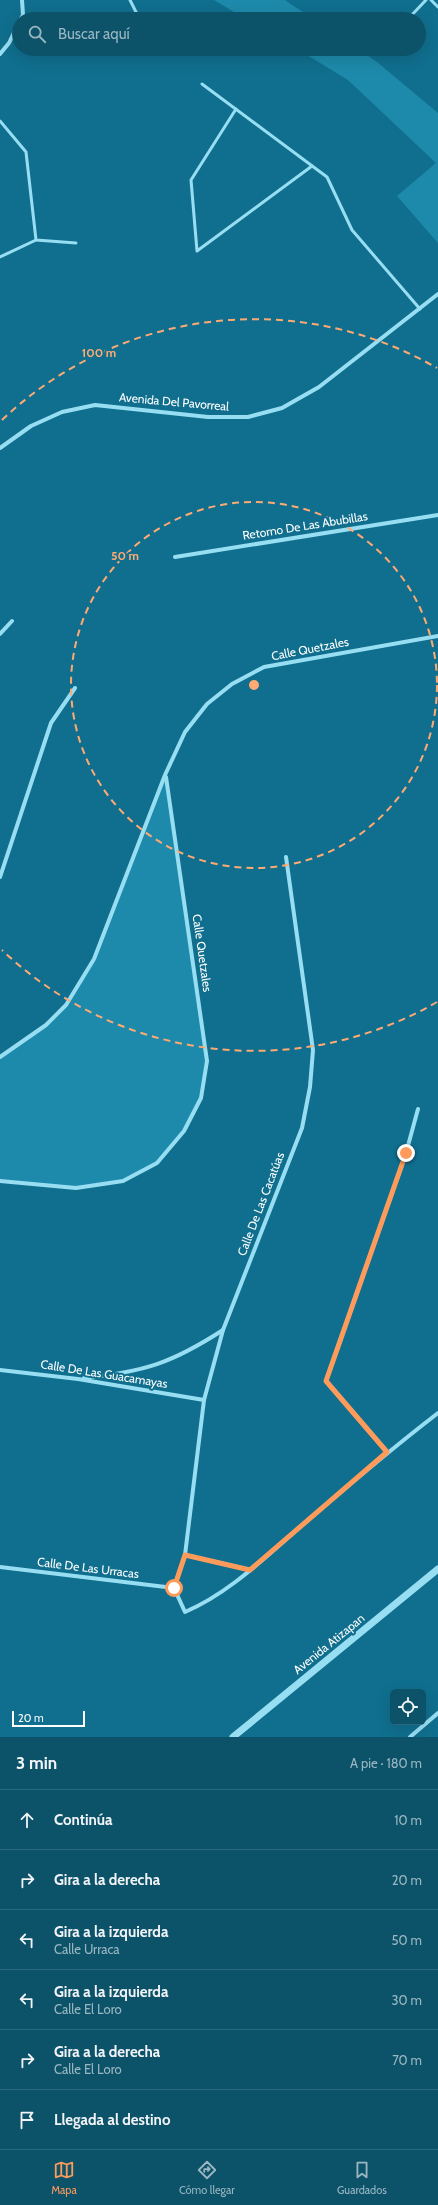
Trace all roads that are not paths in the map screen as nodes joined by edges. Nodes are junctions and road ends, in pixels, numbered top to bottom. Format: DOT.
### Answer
graph roads {
  1 [pos="22,0"];
  2 [pos="130,0"];
  3 [pos="426,0"];
  4 [pos="431,0"];
  5 [pos="438,7"];
  6 [pos="23,12"];
  7 [pos="136,12"];
  8 [pos="415,12"];
  9 [pos="12,37"];
  10 [pos="0,54"];
  11 [pos="202,84"];
  12 [pos="236,110"];
  13 [pos="0,120"];
  14 [pos="312,166"];
  15 [pos="36,240"];
  16 [pos="76,243"];
  17 [pos="0,257"];
  18 [pos="438,294"];
  19 [pos="421,309"];
  20 [pos="0,448"];
  21 [pos="438,515"];
  22 [pos="175,557"];
  23 [pos="12,621"];
  24 [pos="0,634"];
  25 [pos="438,636"];
  26 [pos="75,688"];
  27 [pos="165,775"];
  28 [pos="286,857"];
  29 [pos="0,877"];
  30 [pos="0,1057"];
  31 [pos="418,1109"];
  32 [pos="0,1181"];
  33 [pos="222,1330"];
  34 [pos="0,1370"];
  35 [pos="78,1379"];
  36 [pos="204,1400"];
  37 [pos="438,1413"];
  38 [pos="387,1452"];
  39 [pos="185,1555"];
  40 [pos="0,1567"];
  41 [pos="438,1569"];
  42 [pos="250,1570"];
  43 [pos="174,1588"];
  44 [pos="438,1713"];
  45 [pos="233,1737"];
  46 [pos="410,1737"];
  1 -- 6 [label="street"];
  2 -- 7 [label="lane"];
  3 -- 8 [label="lane"];
  4 -- 5 [label="lane"];
  9 -- 10 [label="street"];
  11 -- 12 [label="lane"];
  12 -- 14 [label="lane"];
  12 -- 14 [label="lane"];
  13 -- 15 [label="lane"];
  14 -- 19 [label="lane"];
  15 -- 16 [label="lane"];
  15 -- 17 [label="lane"];
  18 -- 19 [label="street, Avenida Del Pavorreal"];
  19 -- 20 [label="street, Avenida Del Pavorreal"];
  21 -- 22 [label="street, Retorno De Las Abubillas"];
  23 -- 24 [label="street"];
  25 -- 27 [label="street, Calle Quetzales"];
  26 -- 29 [label="street"];
  27 -- 30 [label="street, Calle Quetzales"];
  27 -- 32 [label="street, Calle Quetzales"];
  28 -- 33 [label="street, Calle De Las Cacatúas"];
  31 -- 38 [label="street"];
  33 -- 35 [label="street"];
  33 -- 36 [label="street, Calle De Las Cacatúas"];
  34 -- 35 [label="street, Calle De Las Guacamayas"];
  35 -- 36 [label="street, Calle De Las Guacamayas"];
  36 -- 39 [label="street, Calle De Las Cacatúas"];
  37 -- 38 [label="street"];
  38 -- 42 [label="street"];
  39 -- 42 [label="street"];
  39 -- 43 [label="street, Calle De Las Cacatúas"];
  40 -- 43 [label="street, Calle De Las Urracas"];
  41 -- 45 [label="street, Avenida Atizapan"];
  42 -- 43 [label="street"];
  44 -- 46 [label="street"];
}
